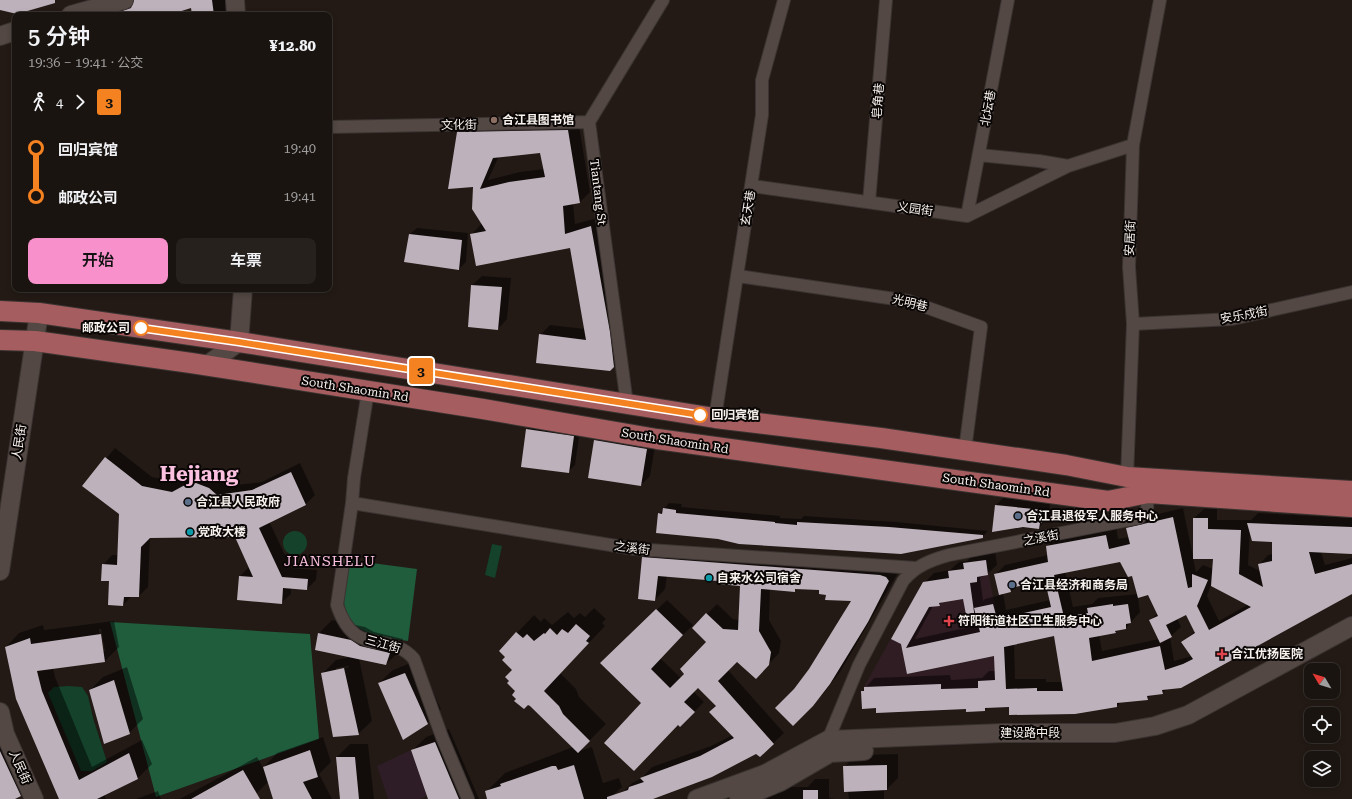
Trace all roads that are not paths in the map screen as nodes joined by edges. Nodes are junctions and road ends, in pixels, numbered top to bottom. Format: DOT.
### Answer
graph roads {
  1 [pos="124,0"];
  2 [pos="235,0"];
  3 [pos="663,0"];
  4 [pos="784,0"];
  5 [pos="886,0"];
  6 [pos="1008,0"];
  7 [pos="1160,0"];
  8 [pos="82,12"];
  9 [pos="236,12"];
  10 [pos="12,32"];
  11 [pos="0,36"];
  12 [pos="589,122"];
  13 [pos="332,127"];
  14 [pos="1133,145"];
  15 [pos="979,155"];
  16 [pos="1068,166"];
  17 [pos="752,186"];
  18 [pos="869,202"];
  19 [pos="967,216"];
  20 [pos="738,276"];
  21 [pos="243,292"];
  22 [pos="1352,292"];
  23 [pos="0,311"];
  24 [pos="39,313"];
  25 [pos="1134,324"];
  26 [pos="0,340"];
  27 [pos="35,341"];
  28 [pos="239,342"];
  29 [pos="308,352"];
  30 [pos="207,365"];
  31 [pos="302,382"];
  32 [pos="368,391"];
  33 [pos="627,404"];
  34 [pos="715,418"];
  35 [pos="835,432"];
  36 [pos="965,450"];
  37 [pos="830,462"];
  38 [pos="1127,477"];
  39 [pos="1352,491"];
  40 [pos="1148,492"];
  41 [pos="352,503"];
  42 [pos="1352,507"];
  43 [pos="916,568"];
  44 [pos="0,571"];
  45 [pos="1352,626"];
  46 [pos="1352,638"];
  47 [pos="0,712"];
  48 [pos="3,732"];
  49 [pos="829,747"];
  50 [pos="34,799"];
  51 [pos="468,799"];
  52 [pos="697,799"];
  53 [pos="739,799"];
  1 -- 8 [label="main road"];
  2 -- 9 [label="main road"];
  3 -- 12 [label="street"];
  4 -- 17 [label="street, 玄天巷"];
  5 -- 18 [label="street, 皂角巷"];
  6 -- 15 [label="street, 北坛巷"];
  7 -- 14 [label="street, 安居街"];
  10 -- 11 [label="main road"];
  12 -- 13 [label="street, 文化街"];
  12 -- 33 [label="street, Tiantang St"];
  14 -- 16 [label="street"];
  14 -- 25 [label="street, 安居街"];
  15 -- 16 [label="street"];
  15 -- 19 [label="street, 北坛巷"];
  16 -- 19 [label="street"];
  17 -- 18 [label="street, 义园街"];
  17 -- 20 [label="street, 玄天巷"];
  18 -- 19 [label="street, 义园街"];
  20 -- 34 [label="street, 玄天巷"];
  20 -- 36 [label="street, 光明巷"];
  21 -- 28 [label="main road"];
  22 -- 25 [label="street, 安乐戍街"];
  23 -- 24 [label="main road"];
  24 -- 27 [label="main road, 人民街"];
  24 -- 28 [label="main road"];
  25 -- 38 [label="street, 安居街"];
  26 -- 27 [label="main road, South Shaomin Rd"];
  27 -- 30 [label="main road, South Shaomin Rd"];
  27 -- 44 [label="main road, 人民街"];
  28 -- 29 [label="main road"];
  28 -- 30 [label="main road"];
  29 -- 31 [label="main road"];
  29 -- 33 [label="main road"];
  30 -- 31 [label="main road, South Shaomin Rd"];
  31 -- 32 [label="main road, South Shaomin Rd"];
  32 -- 37 [label="main road, South Shaomin Rd"];
  32 -- 41 [label="street, 三江街"];
  33 -- 34 [label="main road"];
  34 -- 35 [label="main road"];
  35 -- 36 [label="main road"];
  35 -- 37 [label="main road"];
  36 -- 38 [label="main road"];
  37 -- 40 [label="main road, South Shaomin Rd"];
  38 -- 39 [label="main road"];
  40 -- 42 [label="main road, South Shaomin Rd"];
  40 -- 43 [label="street, 之溪街"];
  41 -- 43 [label="street, 之溪街"];
  41 -- 51 [label="street, 三江街"];
  43 -- 49 [label="street, 之溪街"];
  45 -- 49 [label="main road, 建设路中段"];
  46 -- 49 [label="main road, 建设路中段"];
  47 -- 48 [label="main road, 人民街"];
  48 -- 50 [label="main road, 人民街"];
  49 -- 52 [label="main road, 建设路中段"];
  49 -- 53 [label="main road, 建设路中段"];
}
